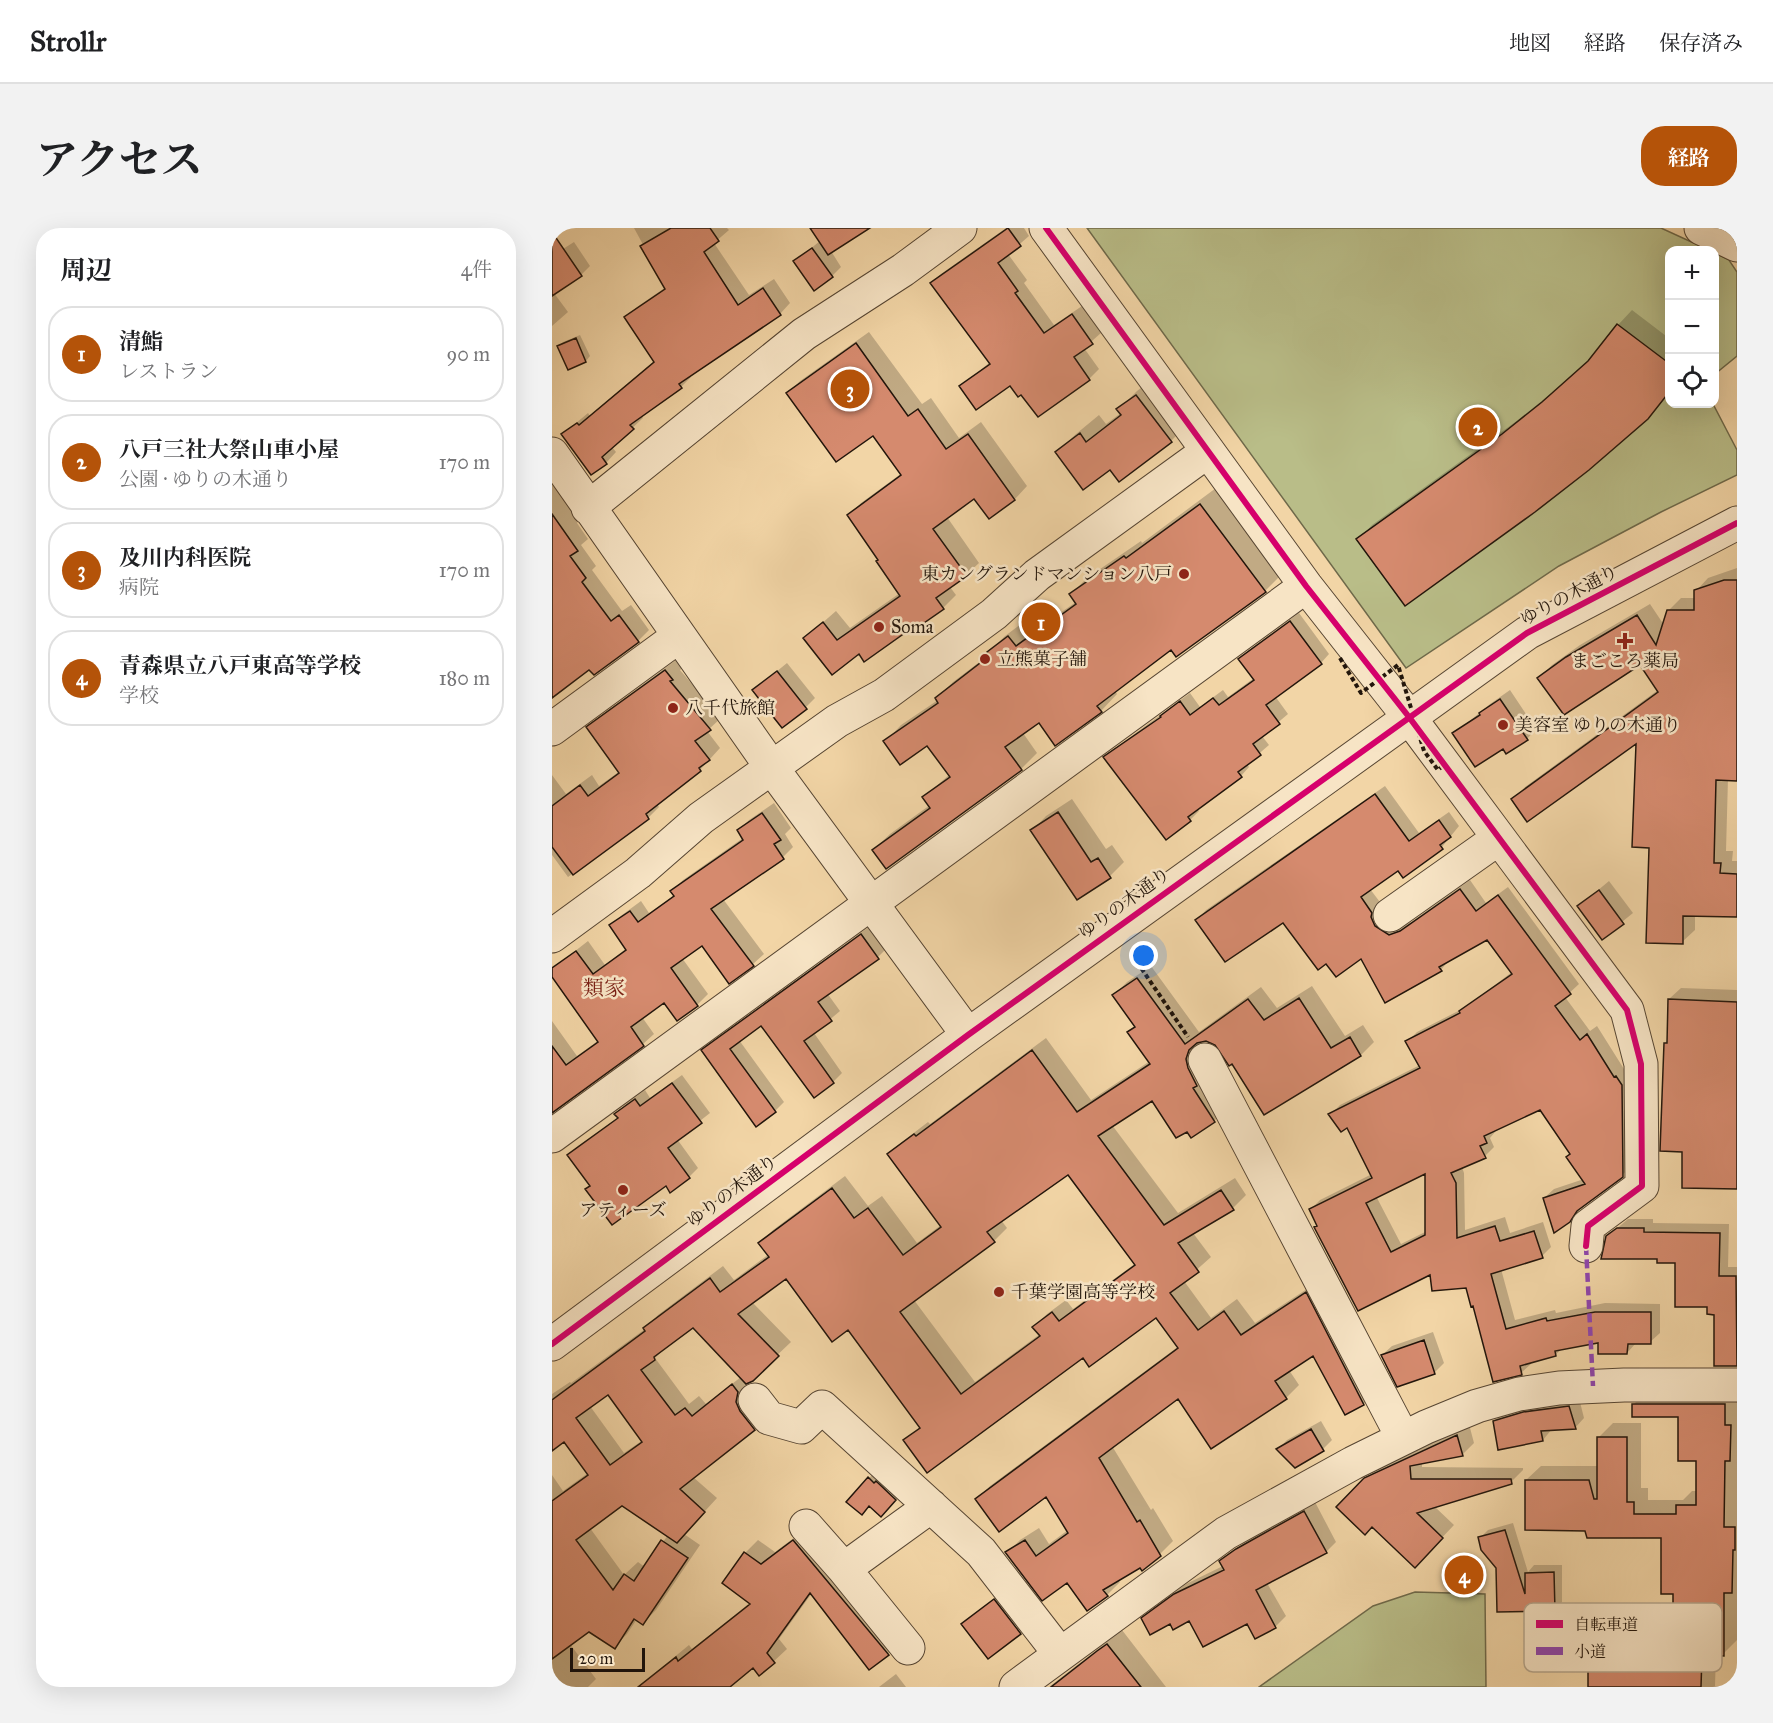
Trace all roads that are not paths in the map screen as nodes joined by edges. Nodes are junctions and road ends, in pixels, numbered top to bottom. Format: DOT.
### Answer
graph roads {
  1 [pos="960,228"];
  2 [pos="1046,228"];
  3 [pos="1701,228"];
  4 [pos="1737,245"];
  5 [pos="1208,451"];
  6 [pos="552,454"];
  7 [pos="588,508"];
  8 [pos="1737,523"];
  9 [pos="1306,585"];
  10 [pos="679,636"];
  11 [pos="1409,717"];
  12 [pos="552,729"];
  13 [pos="772,768"];
  14 [pos="1499,838"];
  15 [pos="871,902"];
  16 [pos="1390,915"];
  17 [pos="555,929"];
  18 [pos="968,1035"];
  19 [pos="1205,1060"];
  20 [pos="552,1136"];
  21 [pos="1586,1246"];
  22 [pos="552,1344"];
  23 [pos="1737,1385"];
  24 [pos="755,1400"];
  25 [pos="1404,1438"];
  26 [pos="931,1506"];
  27 [pos="806,1526"];
  28 [pos="844,1569"];
  29 [pos="908,1648"];
  30 [pos="1060,1654"];
  31 [pos="1016,1687"];
  1 -- 7 [label="street"];
  2 -- 5 [label="street"];
  3 -- 4 [label="street"];
  5 -- 9 [label="street"];
  5 -- 13 [label="street"];
  6 -- 7 [label="street"];
  7 -- 10 [label="street"];
  8 -- 11 [label="street, ゆりの木通り"];
  9 -- 11 [label="street"];
  9 -- 15 [label="street"];
  10 -- 12 [label="street"];
  10 -- 13 [label="street"];
  11 -- 14 [label="street"];
  11 -- 18 [label="street, ゆりの木通り"];
  13 -- 15 [label="street"];
  13 -- 17 [label="street"];
  14 -- 16 [label="street"];
  14 -- 21 [label="street"];
  15 -- 18 [label="street"];
  15 -- 20 [label="street"];
  18 -- 22 [label="street, ゆりの木通り"];
  19 -- 25 [label="street"];
  23 -- 25 [label="street"];
  24 -- 26 [label="street"];
  25 -- 30 [label="street"];
  26 -- 28 [label="street"];
  26 -- 30 [label="street"];
  27 -- 28 [label="street"];
  28 -- 29 [label="street"];
  30 -- 31 [label="street"];
}
